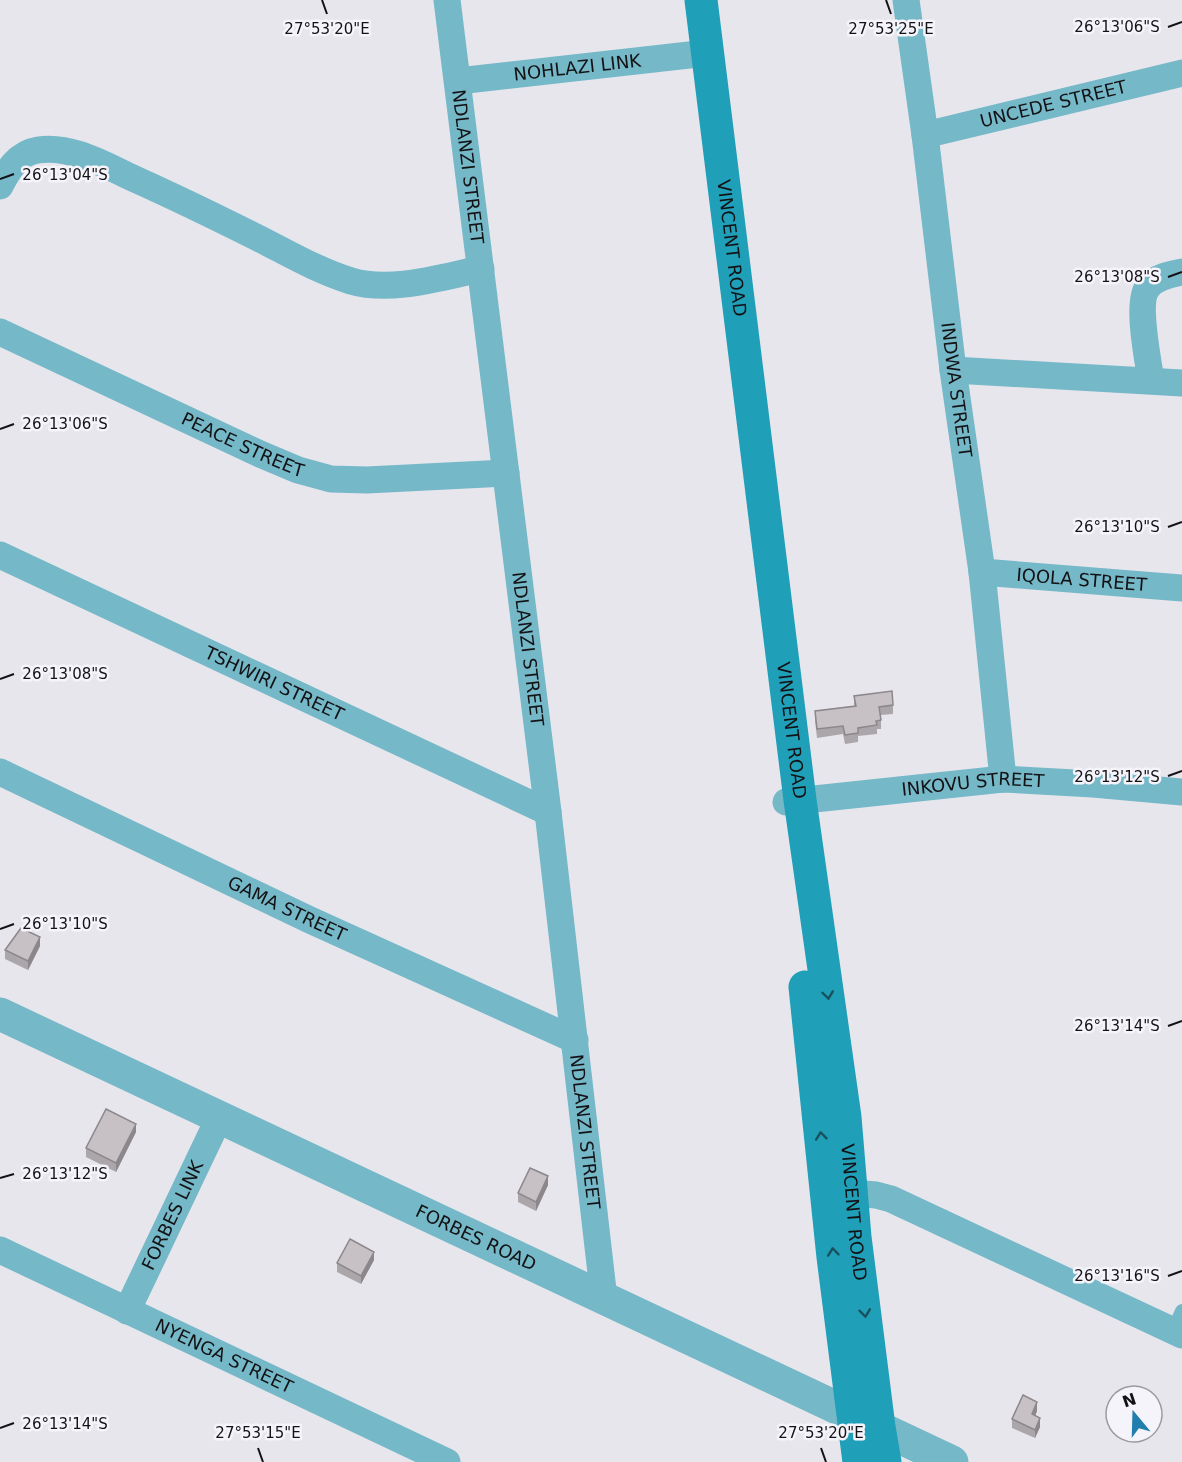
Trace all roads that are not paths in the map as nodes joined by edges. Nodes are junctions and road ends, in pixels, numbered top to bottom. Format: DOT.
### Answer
graph roads {
  1 [pos="447,0"];
  2 [pos="687,0"];
  3 [pos="701,0"];
  4 [pos="906,0"];
  5 [pos="701,54"];
  6 [pos="1182,73"];
  7 [pos="458,81"];
  8 [pos="925,135"];
  9 [pos="0,186"];
  10 [pos="481,269"];
  11 [pos="1182,272"];
  12 [pos="0,332"];
  13 [pos="953,370"];
  14 [pos="1150,380"];
  15 [pos="1182,383"];
  16 [pos="506,473"];
  17 [pos="0,555"];
  18 [pos="982,572"];
  19 [pos="1182,588"];
  20 [pos="0,772"];
  21 [pos="1003,779"];
  22 [pos="1182,792"];
  23 [pos="793,801"];
  24 [pos="548,812"];
  25 [pos="0,1014"];
  26 [pos="575,1040"];
  27 [pos="219,1118"];
  28 [pos="852,1193"];
  29 [pos="0,1251"];
  30 [pos="604,1299"];
  31 [pos="127,1311"];
  32 [pos="1179,1326"];
  33 [pos="866,1421"];
  34 [pos="447,1462"];
  35 [pos="859,1462"];
  36 [pos="885,1462"];
  37 [pos="952,1462"];
  1 -- 7 [label="street, NDLANZI STREET"];
  2 -- 5 [label="main road, VINCENT ROAD"];
  3 -- 5 [label="main road, VINCENT ROAD"];
  4 -- 8 [label="street, INDWA STREET"];
  5 -- 7 [label="street, NOHLAZI LINK"];
  5 -- 23 [label="main road, VINCENT ROAD"];
  6 -- 8 [label="street, UNCEDE STREET"];
  7 -- 10 [label="street, NDLANZI STREET"];
  8 -- 13 [label="street, INDWA STREET"];
  9 -- 10 [label="street"];
  10 -- 16 [label="street, NDLANZI STREET"];
  11 -- 14 [label="street"];
  12 -- 16 [label="street, PEACE STREET"];
  13 -- 14 [label="street"];
  13 -- 18 [label="street, INDWA STREET"];
  14 -- 15 [label="street"];
  16 -- 24 [label="street, NDLANZI STREET"];
  17 -- 24 [label="street, TSHWIRI STREET"];
  18 -- 19 [label="street, IQOLA STREET"];
  18 -- 21 [label="street, INDWA STREET"];
  20 -- 26 [label="street, GAMA STREET"];
  21 -- 22 [label="street, INKOVU STREET"];
  21 -- 23 [label="street, INKOVU STREET"];
  23 -- 28 [label="main road, VINCENT ROAD, one-way"];
  33 -- 23 [label="main road, VINCENT ROAD, one-way"];
  24 -- 26 [label="street, NDLANZI STREET"];
  25 -- 27 [label="street, FORBES ROAD"];
  26 -- 30 [label="street, NDLANZI STREET"];
  27 -- 30 [label="street, FORBES ROAD"];
  27 -- 31 [label="street, FORBES LINK"];
  28 -- 32 [label="street"];
  28 -- 33 [label="main road, VINCENT ROAD, one-way"];
  29 -- 31 [label="street, NYENGA STREET"];
  30 -- 33 [label="street, FORBES ROAD"];
  31 -- 34 [label="street, NYENGA STREET"];
  33 -- 35 [label="main road, VINCENT ROAD"];
  33 -- 36 [label="main road, VINCENT ROAD"];
  33 -- 37 [label="street, FORBES ROAD"];
}
